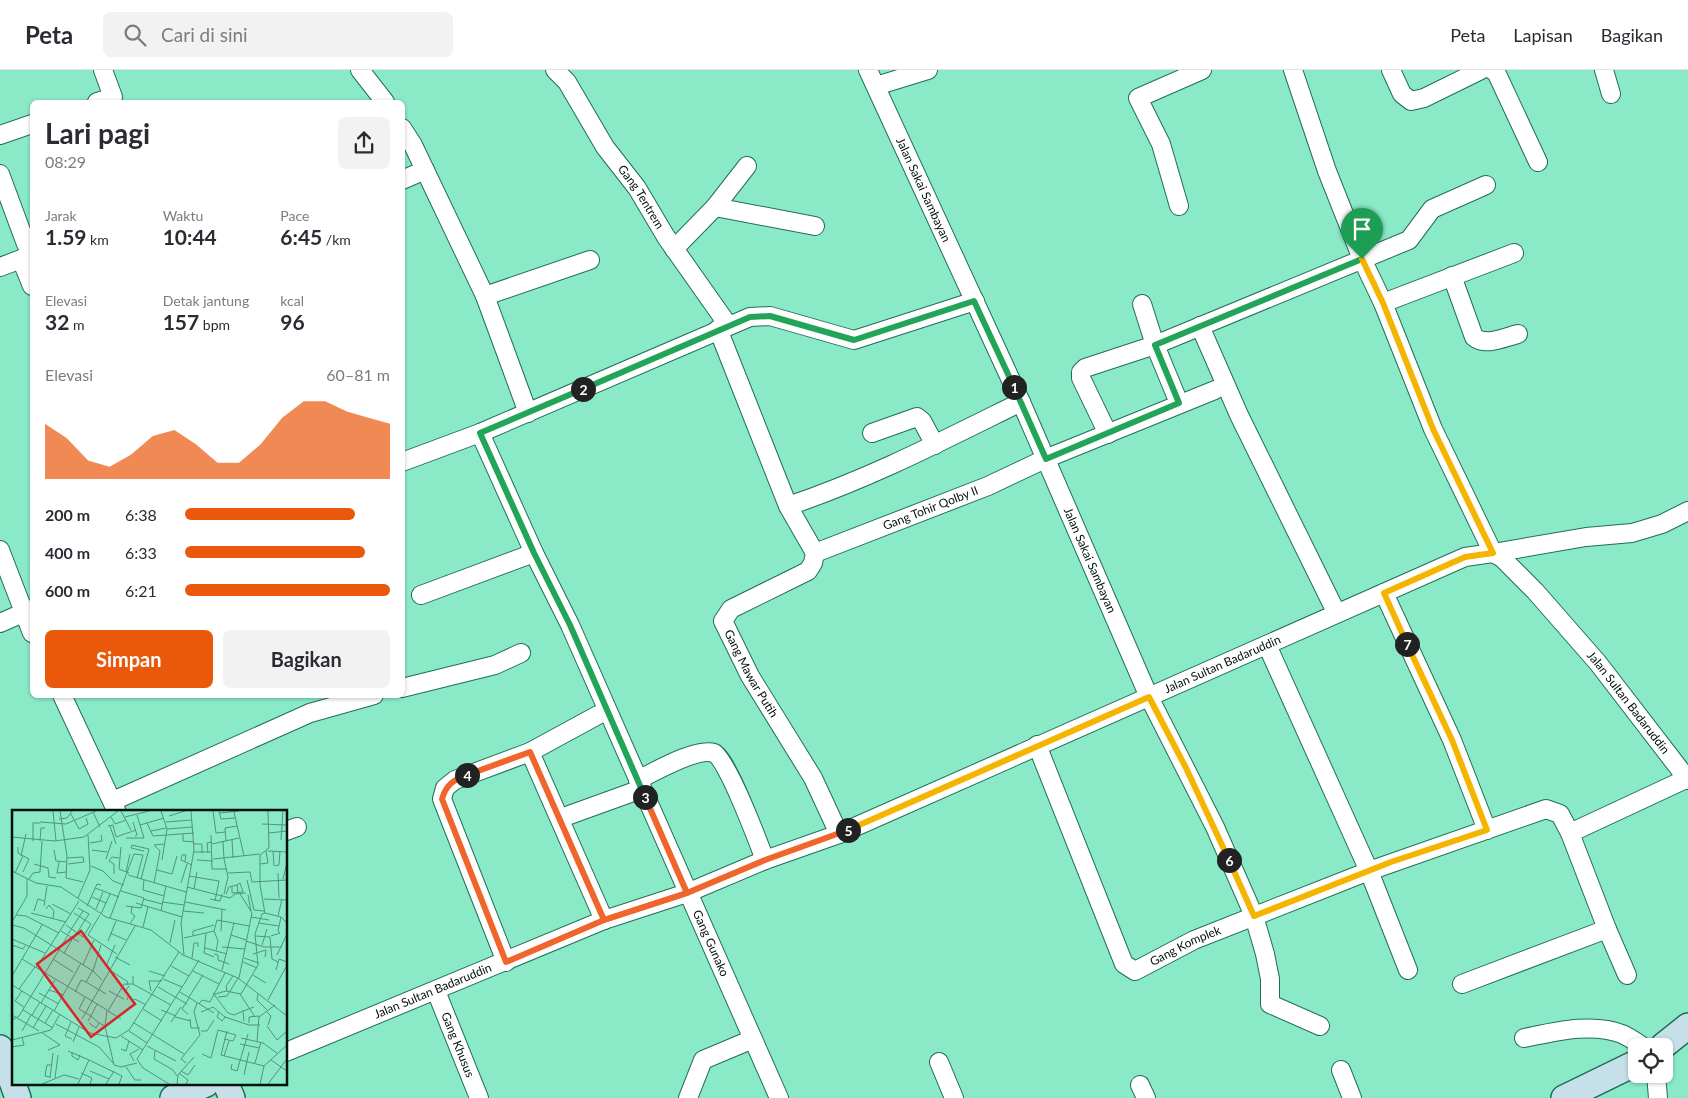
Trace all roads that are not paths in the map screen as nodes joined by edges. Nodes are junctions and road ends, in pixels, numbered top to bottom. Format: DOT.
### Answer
graph roads {
  1 [pos="103,70"];
  2 [pos="360,70"];
  3 [pos="868,70"];
  4 [pos="928,70"];
  5 [pos="1202,70"];
  6 [pos="1293,70"];
  7 [pos="1392,70"];
  8 [pos="1482,70"];
  9 [pos="1492,70"];
  10 [pos="1604,70"];
  11 [pos="561,72"];
  12 [pos="876,86"];
  13 [pos="1611,94"];
  14 [pos="103,100"];
  15 [pos="383,100"];
  16 [pos="30,125"];
  17 [pos="405,133"];
  18 [pos="0,135"];
  19 [pos="1538,162"];
  20 [pos="747,166"];
  21 [pos="425,170"];
  22 [pos="0,174"];
  23 [pos="405,179"];
  24 [pos="1486,185"];
  25 [pos="1179,206"];
  26 [pos="715,207"];
  27 [pos="815,226"];
  28 [pos="674,249"];
  29 [pos="27,253"];
  30 [pos="1514,253"];
  31 [pos="1362,259"];
  32 [pos="590,260"];
  33 [pos="0,267"];
  34 [pos="30,273"];
  35 [pos="1452,276"];
  36 [pos="485,296"];
  37 [pos="974,301"];
  38 [pos="1383,303"];
  39 [pos="1142,304"];
  40 [pos="1200,326"];
  41 [pos="723,327"];
  42 [pos="1518,334"];
  43 [pos="1155,345"];
  44 [pos="1216,390"];
  45 [pos="1021,402"];
  46 [pos="1179,403"];
  47 [pos="528,413"];
  48 [pos="480,433"];
  49 [pos="872,433"];
  50 [pos="1108,434"];
  51 [pos="935,445"];
  52 [pos="1046,459"];
  53 [pos="405,461"];
  54 [pos="788,506"];
  55 [pos="1688,511"];
  56 [pos="0,550"];
  57 [pos="534,553"];
  58 [pos="815,553"];
  59 [pos="1493,553"];
  60 [pos="1384,593"];
  61 [pos="421,595"];
  62 [pos="28,611"];
  63 [pos="1336,612"];
  64 [pos="0,623"];
  65 [pos="1267,645"];
  66 [pos="521,653"];
  67 [pos="405,687"];
  68 [pos="1149,697"];
  69 [pos="63,698"];
  70 [pos="363,698"];
  71 [pos="598,715"];
  72 [pos="1037,745"];
  73 [pos="530,752"];
  74 [pos="1687,780"];
  75 [pos="635,786"];
  76 [pos="115,806"];
  77 [pos="561,818"];
  78 [pos="1487,830"];
  79 [pos="839,834"];
  80 [pos="1570,834"];
  81 [pos="765,860"];
  82 [pos="1370,871"];
  83 [pos="687,893"];
  84 [pos="1254,916"];
  85 [pos="604,920"];
  86 [pos="1608,929"];
  87 [pos="506,962"];
  88 [pos="1408,970"];
  89 [pos="1628,975"];
  90 [pos="1462,984"];
  91 [pos="436,991"];
  92 [pos="1320,1026"];
  93 [pos="1688,1026"];
  94 [pos="1524,1038"];
  95 [pos="1629,1038"];
  96 [pos="1673,1038"];
  97 [pos="753,1039"];
  98 [pos="0,1048"];
  99 [pos="288,1051"];
  100 [pos="939,1062"];
  101 [pos="1628,1067"];
  102 [pos="1341,1070"];
  103 [pos="12,1081"];
  104 [pos="1657,1083"];
  105 [pos="14,1086"];
  106 [pos="201,1086"];
  107 [pos="227,1086"];
  108 [pos="18,1098"];
  109 [pos="174,1098"];
  110 [pos="232,1098"];
  111 [pos="479,1098"];
  112 [pos="688,1098"];
  113 [pos="779,1098"];
  114 [pos="954,1098"];
  115 [pos="1352,1098"];
  116 [pos="1564,1098"];
  117 [pos="1658,1098"];
  1 -- 14 [label="street"];
  2 -- 15 [label="street"];
  3 -- 12 [label="street, Jalan Sakai Sambayan"];
  4 -- 12 [label="street"];
  5 -- 25 [label="street"];
  6 -- 31 [label="street"];
  7 -- 8 [label="street"];
  9 -- 19 [label="street"];
  10 -- 13 [label="street"];
  11 -- 28 [label="street, Gang Tentrem"];
  12 -- 37 [label="street, Jalan Sakai Sambayan"];
  16 -- 18 [label="street"];
  17 -- 21 [label="street"];
  20 -- 26 [label="street"];
  21 -- 23 [label="street"];
  21 -- 36 [label="street"];
  22 -- 29 [label="street"];
  24 -- 31 [label="street"];
  26 -- 27 [label="street"];
  26 -- 28 [label="street"];
  28 -- 41 [label="street, Gang Tentrem"];
  29 -- 33 [label="street"];
  29 -- 34 [label="street"];
  30 -- 35 [label="street"];
  31 -- 38 [label="street"];
  31 -- 40 [label="street"];
  32 -- 36 [label="street"];
  35 -- 38 [label="street"];
  35 -- 42 [label="street"];
  36 -- 47 [label="street"];
  37 -- 41 [label="street"];
  37 -- 45 [label="street, Jalan Sakai Sambayan"];
  38 -- 59 [label="street"];
  39 -- 43 [label="street"];
  40 -- 43 [label="street"];
  40 -- 63 [label="street"];
  41 -- 47 [label="street"];
  41 -- 54 [label="street"];
  43 -- 46 [label="street"];
  43 -- 50 [label="street"];
  44 -- 46 [label="street, Gang Tohir Qolby II"];
  45 -- 51 [label="street"];
  45 -- 52 [label="street, Jalan Sakai Sambayan"];
  46 -- 50 [label="street, Gang Tohir Qolby II"];
  47 -- 48 [label="street"];
  48 -- 53 [label="street"];
  48 -- 57 [label="street, Gang Gunako"];
  49 -- 51 [label="street"];
  50 -- 52 [label="street, Gang Tohir Qolby II"];
  51 -- 54 [label="street"];
  52 -- 58 [label="street, Gang Tohir Qolby II"];
  52 -- 68 [label="street, Jalan Sakai Sambayan"];
  54 -- 58 [label="street"];
  55 -- 59 [label="street"];
  56 -- 62 [label="street"];
  57 -- 61 [label="street"];
  57 -- 75 [label="street, Gang Gunako"];
  58 -- 79 [label="street, Gang Mawar Putih"];
  59 -- 60 [label="street, Jalan Sultan Badaruddin"];
  59 -- 74 [label="street, Jalan Sultan Badaruddin"];
  60 -- 63 [label="street, Jalan Sultan Badaruddin"];
  60 -- 78 [label="street"];
  62 -- 64 [label="street"];
  63 -- 65 [label="street, Jalan Sultan Badaruddin"];
  65 -- 68 [label="street, Jalan Sultan Badaruddin"];
  65 -- 82 [label="street"];
  66 -- 67 [label="street"];
  68 -- 72 [label="street, Jalan Sultan Badaruddin"];
  68 -- 84 [label="street, Jalan Sakai Sambayan"];
  69 -- 76 [label="street"];
  70 -- 76 [label="street"];
  71 -- 73 [label="street"];
  72 -- 79 [label="street, Jalan Sultan Badaruddin"];
  72 -- 84 [label="street, Gang Komplek"];
  73 -- 77 [label="street"];
  73 -- 87 [label="street"];
  74 -- 80 [label="street"];
  75 -- 77 [label="street"];
  75 -- 81 [label="street"];
  75 -- 83 [label="street, Gang Gunako"];
  77 -- 85 [label="street"];
  78 -- 80 [label="street, Gang Komplek"];
  78 -- 82 [label="street, Gang Komplek"];
  79 -- 81 [label="street, Jalan Sultan Badaruddin"];
  80 -- 86 [label="street, Gang Komplek"];
  81 -- 83 [label="street, Jalan Sultan Badaruddin"];
  82 -- 84 [label="street, Gang Komplek"];
  82 -- 88 [label="street"];
  83 -- 85 [label="street, Jalan Sultan Badaruddin"];
  83 -- 97 [label="street, Gang Gunako"];
  84 -- 92 [label="street, Jalan Sakai Sambayan"];
  85 -- 87 [label="street, Jalan Sultan Badaruddin"];
  86 -- 89 [label="street, Gang Komplek"];
  86 -- 90 [label="street"];
  87 -- 91 [label="street, Jalan Sultan Badaruddin"];
  91 -- 99 [label="street, Jalan Sultan Badaruddin"];
  91 -- 111 [label="street, Gang Khusus"];
  93 -- 96 [label="street"];
  94 -- 95 [label="street"];
  97 -- 112 [label="street"];
  97 -- 113 [label="street, Gang Gunako"];
  98 -- 103 [label="street"];
  100 -- 114 [label="street"];
  101 -- 116 [label="street"];
  102 -- 115 [label="street"];
  104 -- 117 [label="street"];
  105 -- 108 [label="street"];
  106 -- 109 [label="street"];
  107 -- 110 [label="street"];
}
